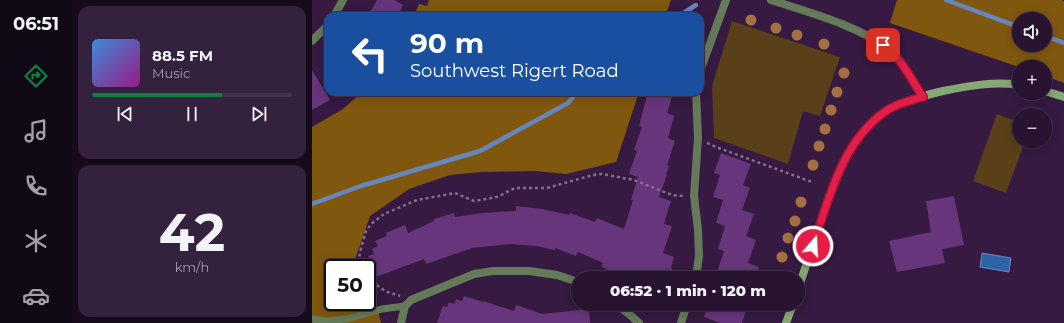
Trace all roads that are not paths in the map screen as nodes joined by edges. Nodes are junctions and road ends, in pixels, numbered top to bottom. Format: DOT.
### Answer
graph roads {
  1 [pos="343,0"];
  2 [pos="726,0"];
  3 [pos="771,0"];
  4 [pos="336,12"];
  5 [pos="324,29"];
  6 [pos="312,41"];
  7 [pos="704,60"];
  8 [pos="1012,84"];
  9 [pos="1052,93"];
  10 [pos="696,96"];
  11 [pos="923,97"];
  12 [pos="1064,97"];
  13 [pos="697,271"];
  14 [pos="804,271"];
  15 [pos="571,280"];
  16 [pos="405,306"];
  17 [pos="624,311"];
  18 [pos="685,311"];
  19 [pos="790,311"];
  20 [pos="312,320"];
  21 [pos="401,323"];
  22 [pos="639,323"];
  23 [pos="681,323"];
  24 [pos="786,323"];
  1 -- 4 [label="street"];
  2 -- 7 [label="street"];
  3 -- 11 [label="street"];
  5 -- 6 [label="street"];
  8 -- 11 [label="main road"];
  9 -- 12 [label="main road"];
  10 -- 13 [label="street"];
  11 -- 14 [label="main road"];
  15 -- 16 [label="street"];
  16 -- 20 [label="lane"];
  16 -- 21 [label="street"];
  17 -- 22 [label="street"];
  18 -- 23 [label="street"];
  19 -- 24 [label="main road"];
}
